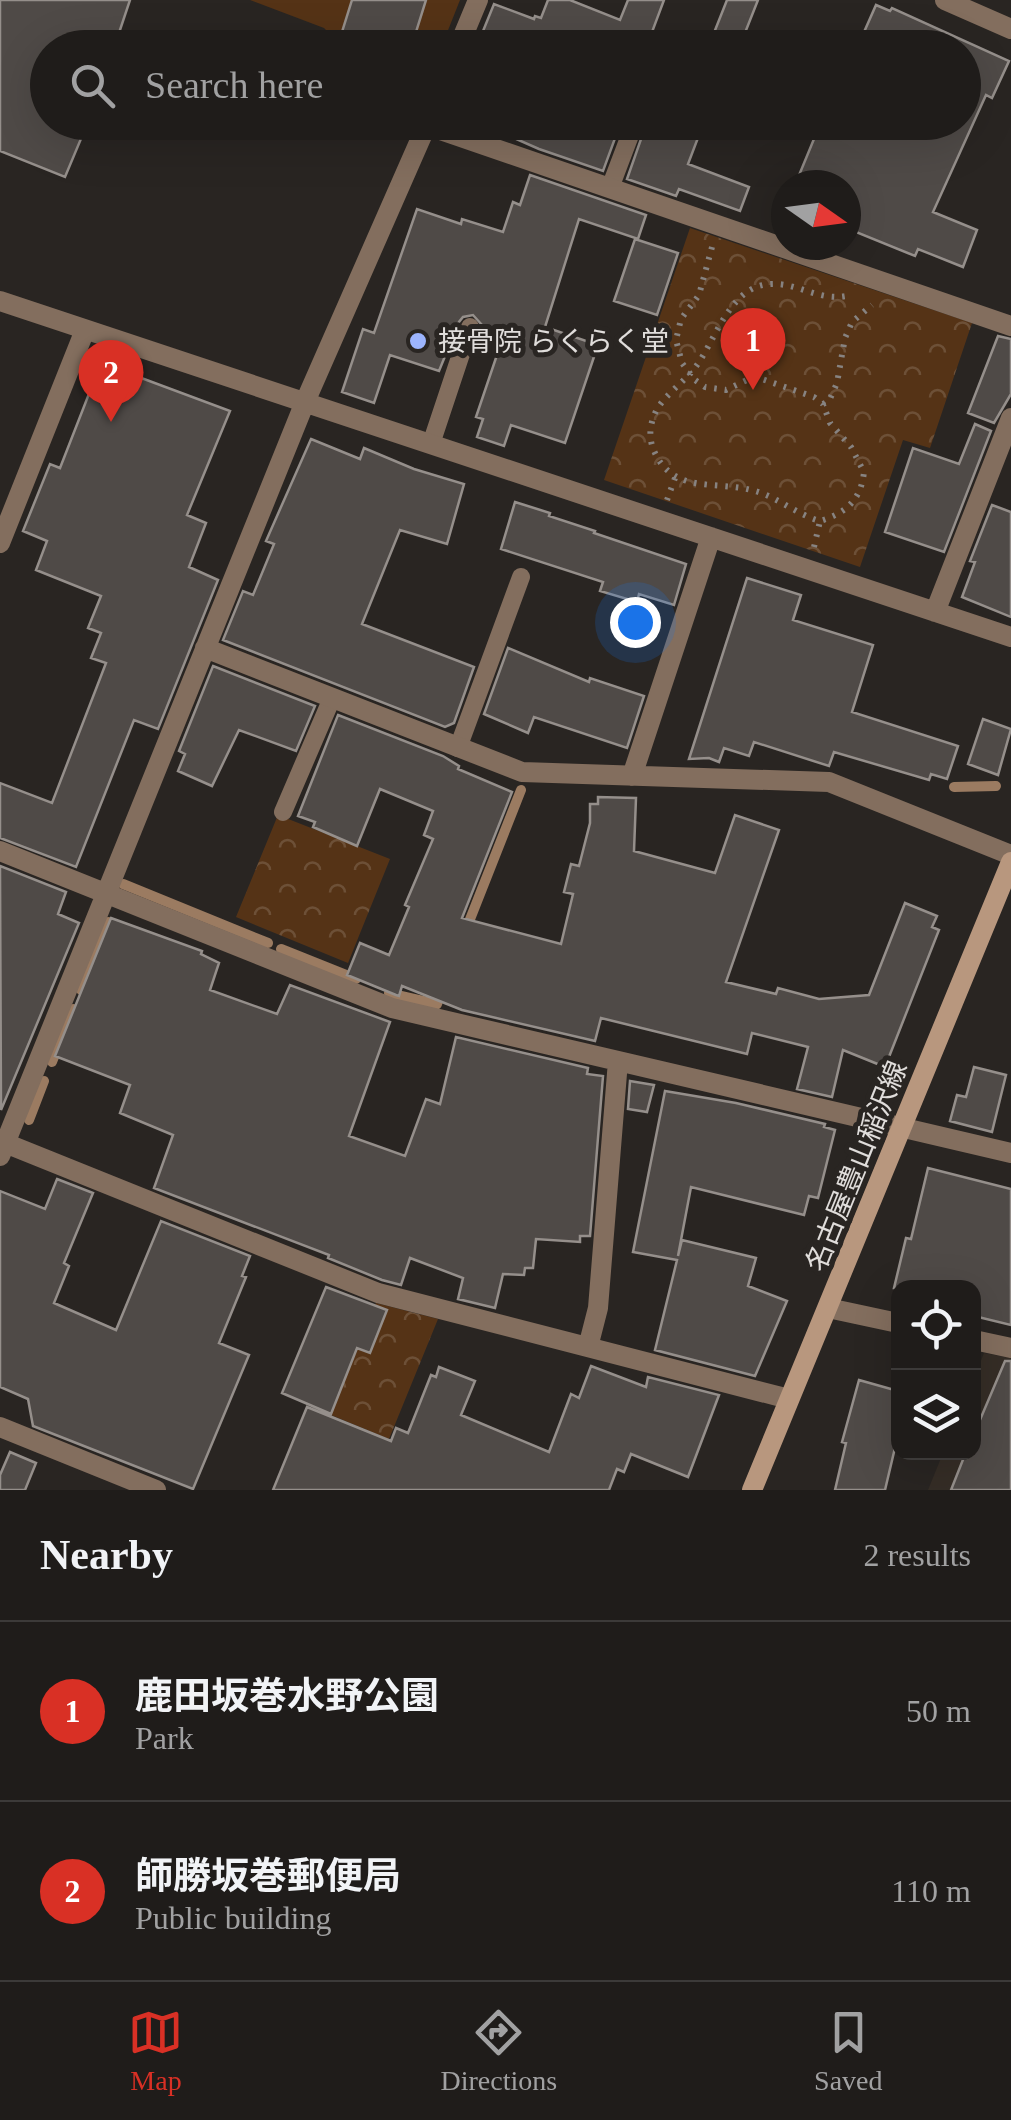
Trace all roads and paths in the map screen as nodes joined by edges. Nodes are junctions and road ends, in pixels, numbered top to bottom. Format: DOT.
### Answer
graph roads {
  1 [pos="478,0"];
  2 [pos="944,0"];
  3 [pos="1011,29"];
  4 [pos="466,30"];
  5 [pos="420,140"];
  6 [pos="473,140"];
  7 [pos="628,140"];
  8 [pos="610,188"];
  9 [pos="717,225"];
  10 [pos="851,295"];
  11 [pos="864,296"];
  12 [pos="0,300"];
  13 [pos="1011,326"];
  14 [pos="470,327"];
  15 [pos="84,330"];
  16 [pos="690,375"];
  17 [pos="304,402"];
  18 [pos="823,404"];
  19 [pos="1011,418"];
  20 [pos="432,444"];
  21 [pos="820,521"];
  22 [pos="711,537"];
  23 [pos="0,543"];
  24 [pos="808,570"];
  25 [pos="521,576"];
  26 [pos="935,612"];
  27 [pos="1011,637"];
  28 [pos="205,648"];
  29 [pos="332,698"];
  30 [pos="458,748"];
  31 [pos="632,776"];
  32 [pos="283,812"];
  33 [pos="0,851"];
  34 [pos="1011,862"];
  35 [pos="106,893"];
  36 [pos="618,1061"];
  37 [pos="900,1126"];
  38 [pos="2,1147"];
  39 [pos="1011,1152"];
  40 [pos="828,1308"];
  41 [pos="891,1322"];
  42 [pos="981,1342"];
  43 [pos="588,1348"];
  44 [pos="1011,1348"];
  45 [pos="789,1399"];
  46 [pos="0,1427"];
  47 [pos="156,1490"];
  48 [pos="752,1490"];
  1 -- 4 [label="street"];
  2 -- 3 [label="street"];
  5 -- 17 [label="street"];
  6 -- 8 [label="street"];
  7 -- 8 [label="lane"];
  8 -- 9 [label="street"];
  9 -- 13 [label="street"];
  9 -- 16 [label="path"];
  10 -- 16 [label="path"];
  11 -- 18 [label="path"];
  12 -- 15 [label="street"];
  14 -- 20 [label="lane"];
  15 -- 17 [label="street"];
  15 -- 23 [label="street"];
  16 -- 18 [label="path"];
  16 -- 21 [label="path"];
  17 -- 20 [label="street"];
  17 -- 28 [label="street"];
  18 -- 21 [label="path"];
  19 -- 26 [label="street"];
  20 -- 22 [label="street"];
  21 -- 24 [label="path"];
  22 -- 24 [label="street"];
  22 -- 31 [label="street"];
  24 -- 26 [label="street"];
  25 -- 30 [label="lane"];
  26 -- 27 [label="street"];
  28 -- 29 [label="street"];
  28 -- 35 [label="street"];
  29 -- 30 [label="street"];
  29 -- 32 [label="lane"];
  30 -- 31 [label="street"];
  31 -- 34 [label="street"];
  33 -- 35 [label="street"];
  34 -- 37 [label="main road, 名古屋豊山稲沢線"];
  35 -- 36 [label="street"];
  35 -- 38 [label="street"];
  36 -- 37 [label="street"];
  36 -- 43 [label="street"];
  37 -- 39 [label="street"];
  37 -- 40 [label="main road, 名古屋豊山稲沢線"];
  38 -- 43 [label="street"];
  40 -- 41 [label="street"];
  40 -- 45 [label="main road, 名古屋豊山稲沢線"];
  42 -- 44 [label="street"];
  43 -- 45 [label="street"];
  45 -- 48 [label="main road, 名古屋豊山稲沢線"];
  46 -- 47 [label="street"];
}
